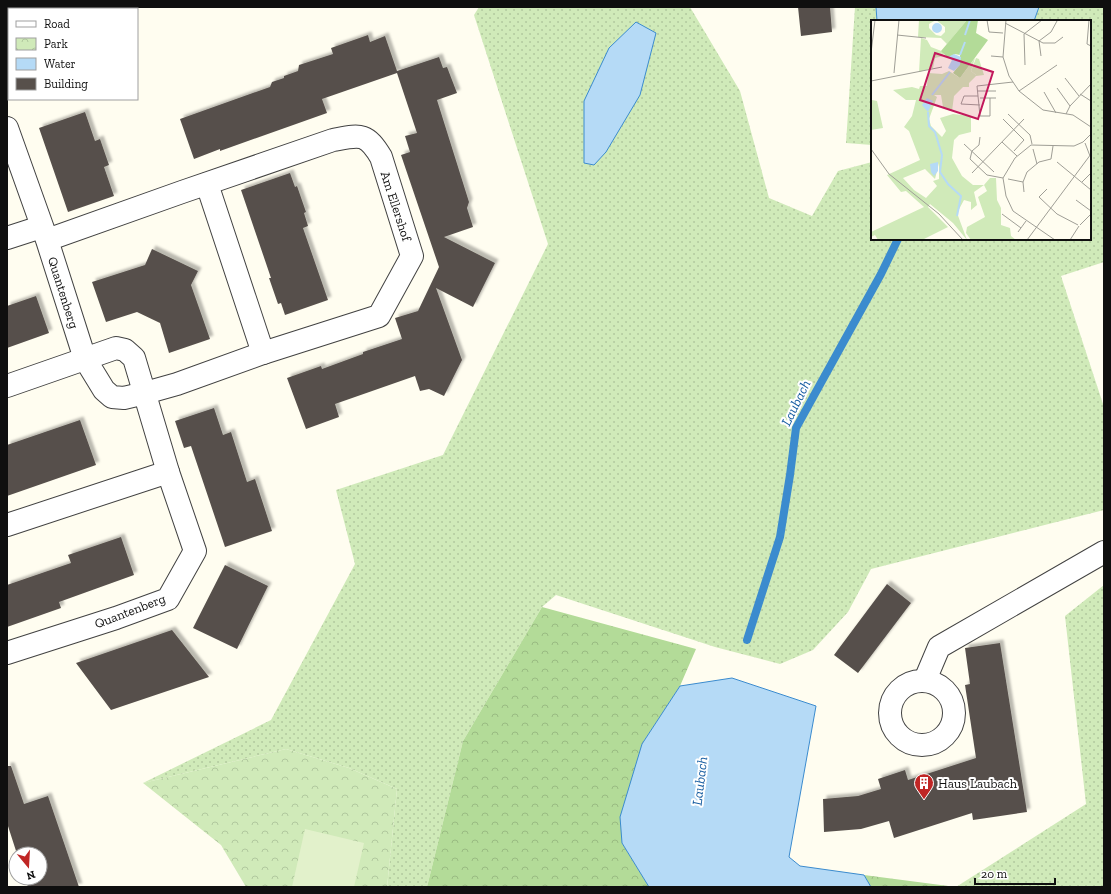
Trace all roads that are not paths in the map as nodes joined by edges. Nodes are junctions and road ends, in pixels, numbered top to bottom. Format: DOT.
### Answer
graph roads {
  1 [pos="7,128"];
  2 [pos="207,184"];
  3 [pos="44,234"];
  4 [pos="7,238"];
  5 [pos="264,353"];
  6 [pos="85,359"];
  7 [pos="7,386"];
  8 [pos="145,393"];
  9 [pos="168,472"];
  10 [pos="7,525"];
  11 [pos="1104,552"];
  12 [pos="7,654"];
  13 [pos="925,680"];
  1 -- 3 [label="street, Quantenberg"];
  2 -- 3 [label="street, Am Ellershof"];
  2 -- 5 [label="street"];
  2 -- 5 [label="street, Am Ellershof"];
  3 -- 4 [label="street"];
  3 -- 6 [label="street, Quantenberg"];
  5 -- 8 [label="street, Am Ellershof"];
  6 -- 7 [label="street"];
  6 -- 8 [label="street, Quantenberg"];
  6 -- 8 [label="street, Quantenberg"];
  8 -- 9 [label="street, Quantenberg"];
  9 -- 10 [label="street"];
  9 -- 12 [label="street, Quantenberg"];
  11 -- 13 [label="street"];
}
